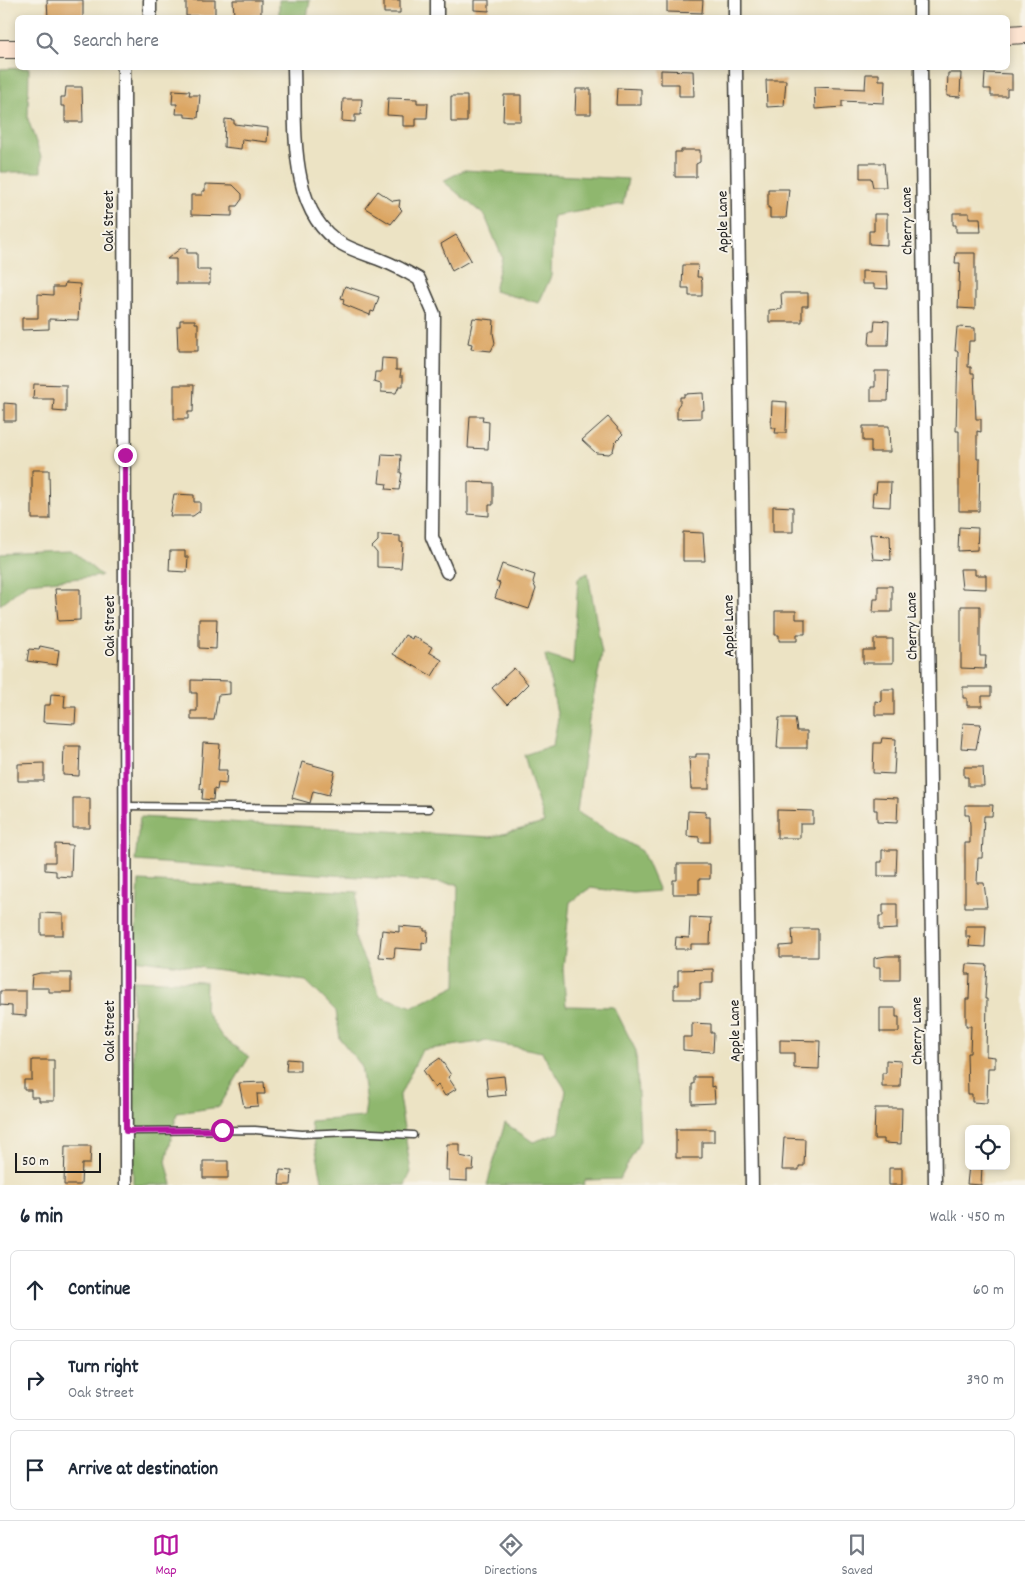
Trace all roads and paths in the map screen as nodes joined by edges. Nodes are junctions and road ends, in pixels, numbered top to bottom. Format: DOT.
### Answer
graph roads {
  1 [pos="150,0"];
  2 [pos="437,0"];
  3 [pos="735,0"];
  4 [pos="920,0"];
  5 [pos="150,15"];
  6 [pos="437,15"];
  7 [pos="735,15"];
  8 [pos="920,15"];
  9 [pos="1025,34"];
  10 [pos="1010,35"];
  11 [pos="0,49"];
  12 [pos="15,49"];
  13 [pos="124,70"];
  14 [pos="294,70"];
  15 [pos="736,70"];
  16 [pos="920,70"];
  17 [pos="447,572"];
  18 [pos="125,806"];
  19 [pos="429,810"];
  20 [pos="126,1131"];
  21 [pos="412,1135"];
  22 [pos="126,1185"];
  23 [pos="752,1185"];
  24 [pos="935,1185"];
  1 -- 5 [label="street"];
  2 -- 6 [label="street"];
  3 -- 7 [label="street"];
  4 -- 8 [label="street"];
  9 -- 10 [label="street"];
  11 -- 12 [label="street"];
  13 -- 18 [label="street, Oak Street"];
  14 -- 17 [label="street"];
  15 -- 23 [label="street, Apple Lane"];
  16 -- 24 [label="street, Cherry Lane"];
  18 -- 19 [label="lane"];
  18 -- 20 [label="street, Oak Street"];
  20 -- 21 [label="lane"];
  20 -- 22 [label="street, Oak Street"];
}
